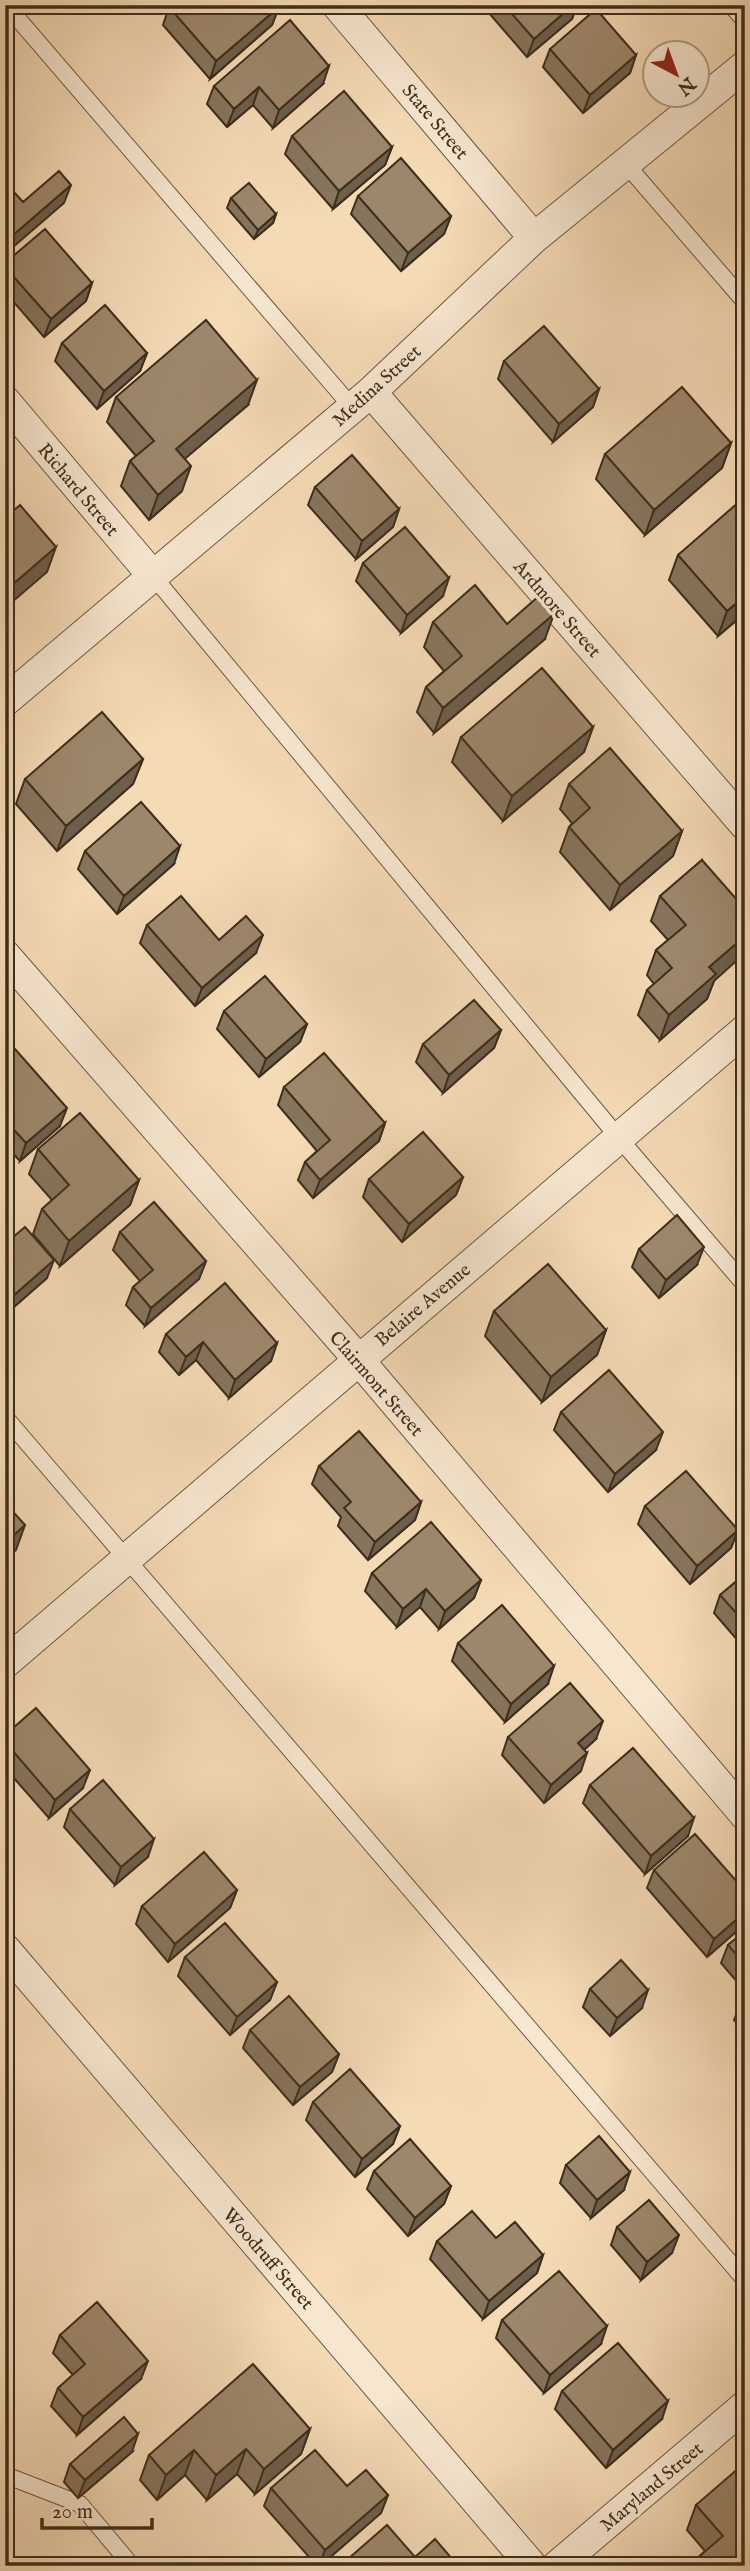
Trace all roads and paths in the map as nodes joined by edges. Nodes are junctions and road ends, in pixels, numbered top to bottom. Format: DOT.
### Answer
graph roads {
  1 [pos="6,5"];
  2 [pos="337,5"];
  3 [pos="731,5"];
  4 [pos="745,21"];
  5 [pos="745,66"];
  6 [pos="625,163"];
  7 [pos="534,238"];
  8 [pos="745,302"];
  9 [pos="362,400"];
  10 [pos="5,401"];
  11 [pos="153,576"];
  12 [pos="5,701"];
  13 [pos="745,825"];
  14 [pos="5,955"];
  15 [pos="745,1030"];
  16 [pos="618,1137"];
  17 [pos="745,1285"];
  18 [pos="358,1359"];
  19 [pos="5,1417"];
  20 [pos="127,1558"];
  21 [pos="5,1663"];
  22 [pos="745,1815"];
  23 [pos="5,1949"];
  24 [pos="745,2280"];
  25 [pos="745,2406"];
  26 [pos="5,2475"];
  27 [pos="132,2566"];
  28 [pos="532,2566"];
  29 [pos="556,2566"];
  1 -- 9 [label="lane"];
  2 -- 7 [label="street, State Street"];
  3 -- 4 [label="lane"];
  5 -- 6 [label="street, Medina Street"];
  6 -- 7 [label="street, Medina Street"];
  6 -- 8 [label="lane"];
  7 -- 9 [label="street, Medina Street"];
  9 -- 11 [label="street, Medina Street"];
  9 -- 13 [label="street, Ardmore Street"];
  10 -- 11 [label="street, Richard Street"];
  11 -- 12 [label="street, Medina Street"];
  11 -- 16 [label="lane"];
  14 -- 18 [label="street, Clairmont Street"];
  15 -- 16 [label="street, Belaire Avenue"];
  16 -- 17 [label="lane"];
  16 -- 18 [label="street, Belaire Avenue"];
  18 -- 20 [label="street, Belaire Avenue"];
  18 -- 22 [label="street, Clairmont Street"];
  19 -- 20 [label="lane"];
  20 -- 21 [label="street, Belaire Avenue"];
  20 -- 24 [label="lane"];
  23 -- 28 [label="street, Woodruff Street"];
  25 -- 29 [label="street, Maryland Street"];
  26 -- 27 [label="lane"];
}
